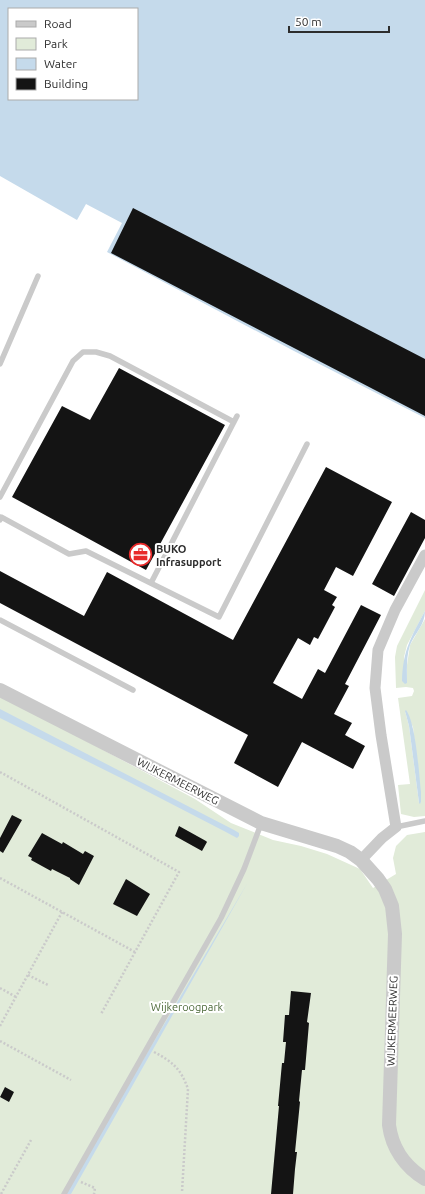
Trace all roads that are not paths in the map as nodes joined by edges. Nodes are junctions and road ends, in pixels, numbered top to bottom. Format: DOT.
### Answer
graph roads {
  1 [pos="38,276"];
  2 [pos="0,364"];
  3 [pos="237,416"];
  4 [pos="234,422"];
  5 [pos="307,444"];
  6 [pos="0,497"];
  7 [pos="0,518"];
  8 [pos="425,555"];
  9 [pos="151,583"];
  10 [pos="0,620"];
  11 [pos="0,690"];
  12 [pos="133,690"];
  13 [pos="425,821"];
  14 [pos="261,823"];
  15 [pos="396,827"];
  16 [pos="361,860"];
  17 [pos="425,1179"];
  18 [pos="64,1194"];
  1 -- 2 [label="lane"];
  3 -- 4 [label="lane"];
  4 -- 6 [label="lane"];
  4 -- 9 [label="lane"];
  5 -- 9 [label="lane"];
  7 -- 9 [label="lane"];
  8 -- 15 [label="street"];
  10 -- 12 [label="lane"];
  11 -- 14 [label="street, WIJKERMEERWEG"];
  13 -- 15 [label="lane"];
  14 -- 16 [label="street, WIJKERMEERWEG"];
  14 -- 18 [label="lane"];
  15 -- 16 [label="street"];
  16 -- 17 [label="street, WIJKERMEERWEG"];
}
